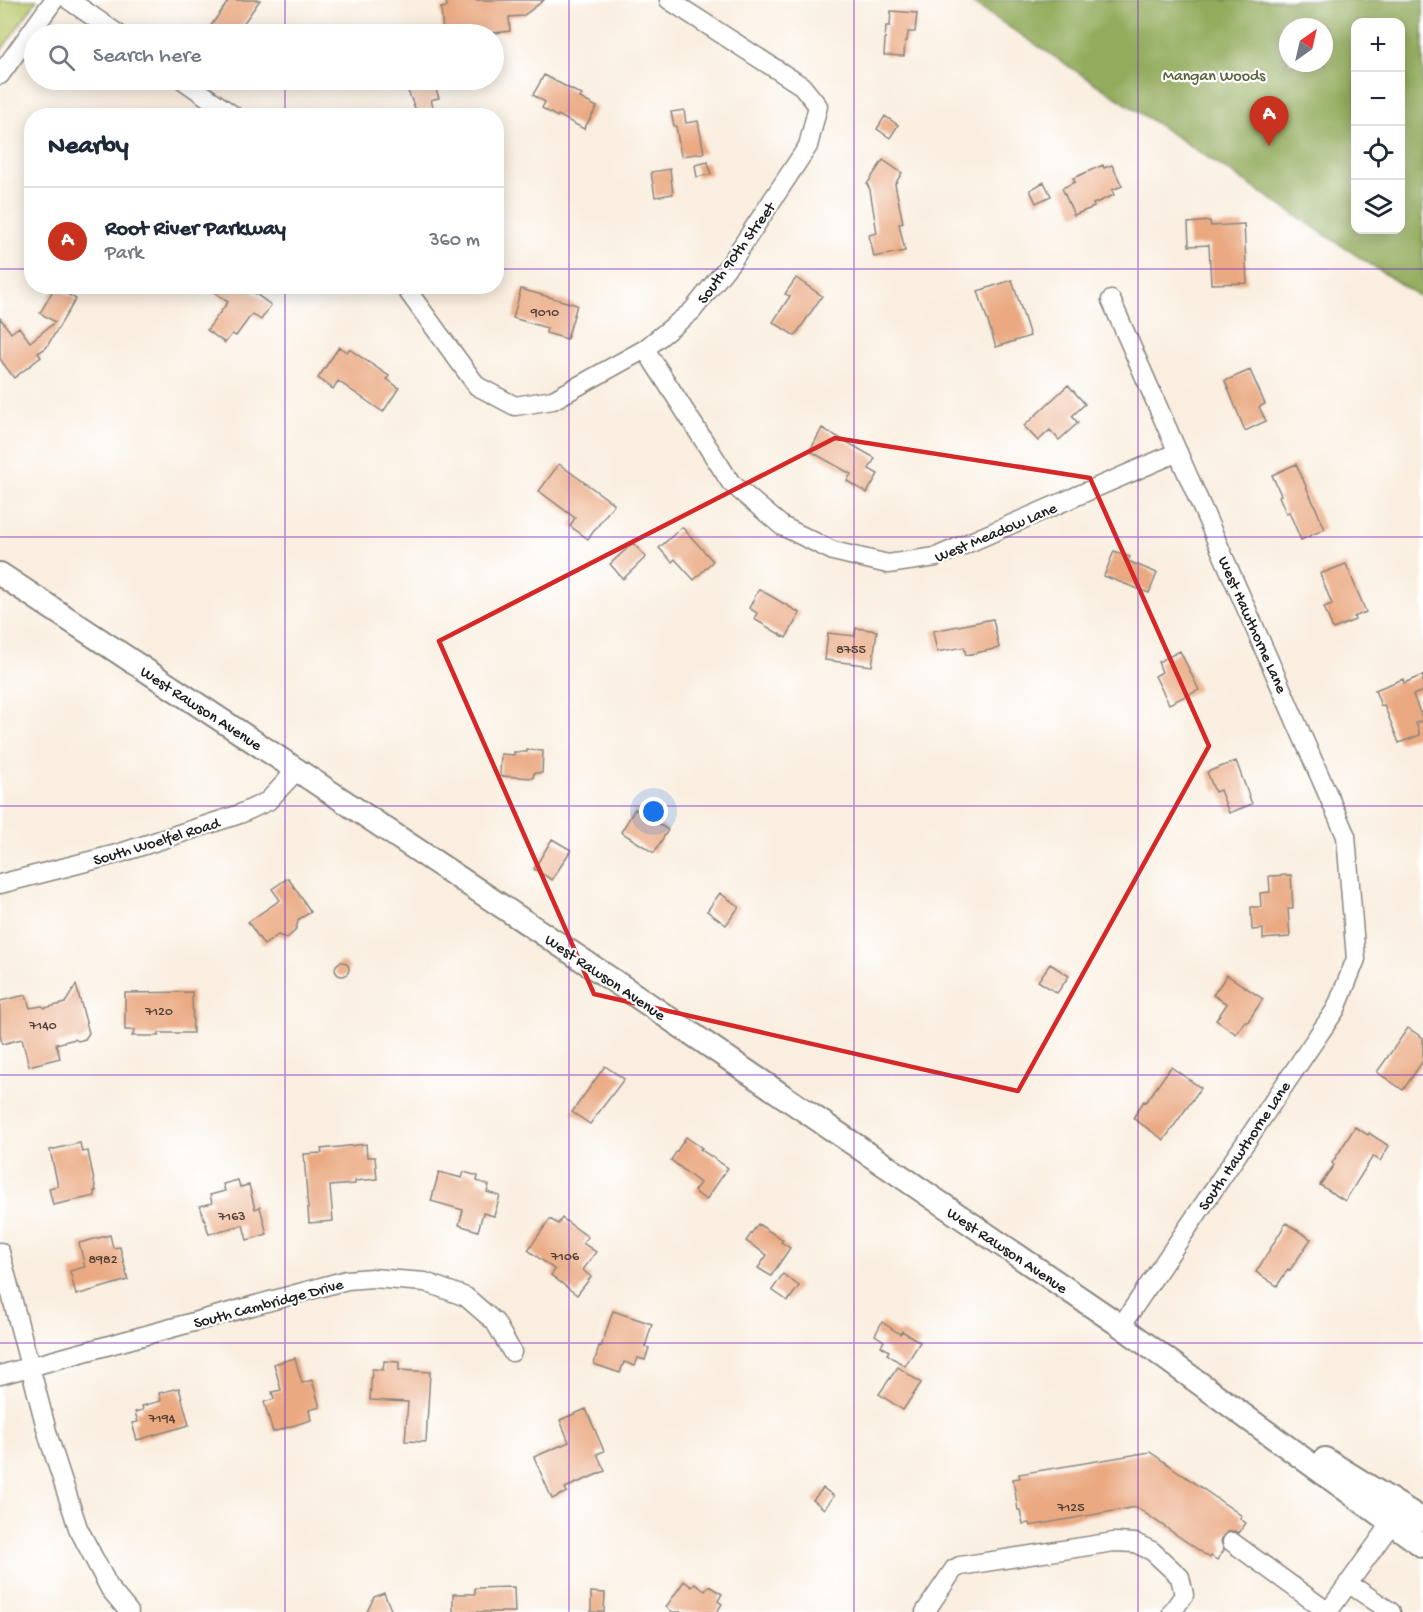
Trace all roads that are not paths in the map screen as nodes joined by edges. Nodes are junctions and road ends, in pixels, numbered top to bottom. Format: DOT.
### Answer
graph roads {
  1 [pos="54,0"];
  2 [pos="69,0"];
  3 [pos="669,0"];
  4 [pos="37,24"];
  5 [pos="104,24"];
  6 [pos="24,42"];
  7 [pos="0,75"];
  8 [pos="197,90"];
  9 [pos="223,108"];
  10 [pos="410,294"];
  11 [pos="1111,300"];
  12 [pos="645,349"];
  13 [pos="1178,452"];
  14 [pos="0,574"];
  15 [pos="297,770"];
  16 [pos="0,884"];
  17 [pos="1356,959"];
  18 [pos="0,1252"];
  19 [pos="1121,1326"];
  20 [pos="512,1352"];
  21 [pos="30,1367"];
  22 [pos="0,1375"];
  23 [pos="1206,1387"];
  24 [pos="1423,1520"];
  25 [pos="1391,1524"];
  26 [pos="1232,1542"];
  27 [pos="1423,1546"];
  28 [pos="1348,1583"];
  29 [pos="129,1612"];
  30 [pos="925,1612"];
  31 [pos="1172,1612"];
  32 [pos="1328,1612"];
  33 [pos="1390,1612"];
  1 -- 4 [label="street"];
  2 -- 5 [label="street"];
  3 -- 12 [label="street, South 90th Street"];
  6 -- 7 [label="street"];
  8 -- 9 [label="street"];
  10 -- 12 [label="street, South 90th Street"];
  11 -- 13 [label="street, West Hawthorne Lane"];
  12 -- 13 [label="street, West Meadow Lane"];
  13 -- 17 [label="street, West Hawthorne Lane"];
  14 -- 15 [label="main road, West Rawson Avenue"];
  15 -- 16 [label="street, South Woelfel Road"];
  15 -- 19 [label="main road, West Rawson Avenue"];
  17 -- 19 [label="street, South Hawthorne Lane"];
  18 -- 21 [label="street"];
  19 -- 23 [label="main road, West Rawson Avenue"];
  20 -- 21 [label="street, South Cambridge Drive"];
  21 -- 22 [label="street, South Cambridge Drive"];
  21 -- 29 [label="street"];
  23 -- 24 [label="main road, West Rawson Avenue"];
  23 -- 25 [label="main road, West Rawson Avenue"];
  25 -- 27 [label="main road, West Rawson Avenue"];
  25 -- 28 [label="street"];
  26 -- 32 [label="street"];
  28 -- 32 [label="street"];
  28 -- 33 [label="street"];
  30 -- 31 [label="street"];
}
